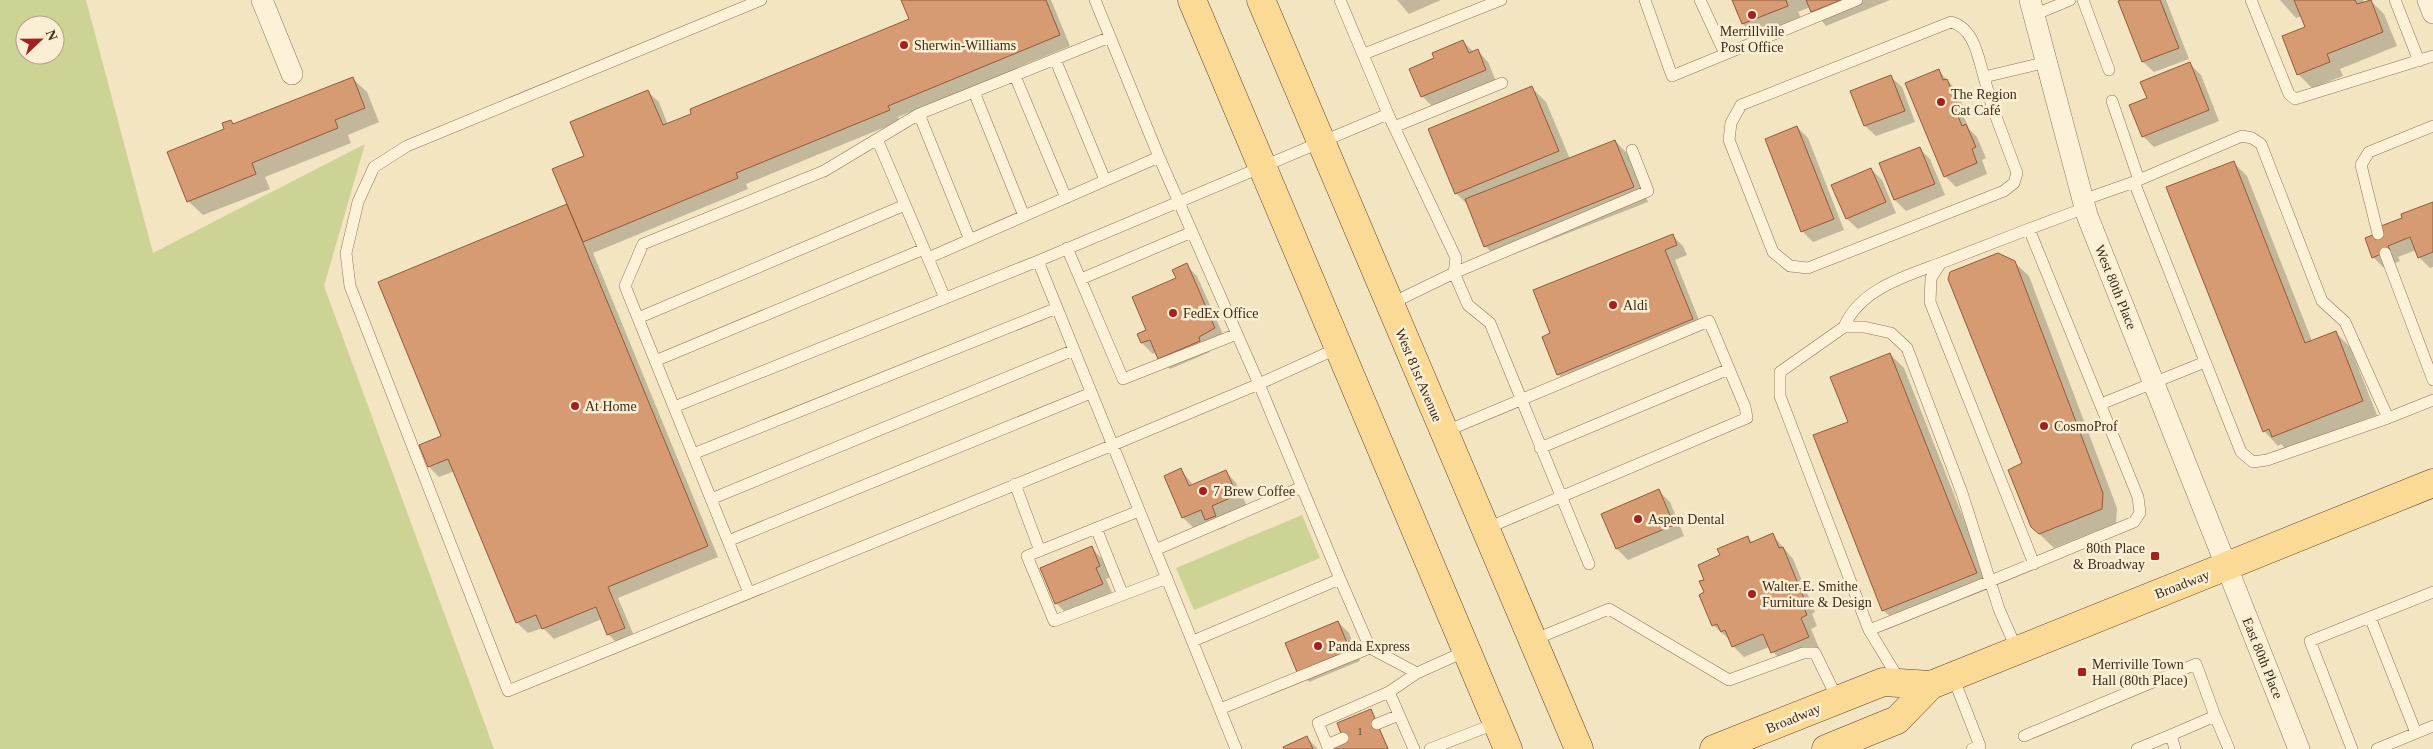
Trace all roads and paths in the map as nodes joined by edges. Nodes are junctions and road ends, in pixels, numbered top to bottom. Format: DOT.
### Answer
graph roads {
  1 [pos="262,0"];
  2 [pos="761,0"];
  3 [pos="1095,0"];
  4 [pos="1192,0"];
  5 [pos="1261,0"];
  6 [pos="1340,0"];
  7 [pos="1501,0"];
  8 [pos="1646,0"];
  9 [pos="1700,0"];
  10 [pos="1857,0"];
  11 [pos="2070,0"];
  12 [pos="2083,0"];
  13 [pos="2251,0"];
  14 [pos="2395,0"];
  15 [pos="2428,0"];
  16 [pos="2031,7"];
  17 [pos="2433,13"];
  18 [pos="1110,37"];
  19 [pos="1364,54"];
  20 [pos="1725,54"];
  21 [pos="2433,56"];
  22 [pos="1055,59"];
  23 [pos="2419,61"];
  24 [pos="2047,62"];
  25 [pos="2109,70"];
  26 [pos="292,74"];
  27 [pos="1015,76"];
  28 [pos="1984,77"];
  29 [pos="1502,83"];
  30 [pos="974,92"];
  31 [pos="2112,101"];
  32 [pos="919,114"];
  33 [pos="1388,114"];
  34 [pos="2433,126"];
  35 [pos="1394,127"];
  36 [pos="877,139"];
  37 [pos="1320,142"];
  38 [pos="1632,150"];
  39 [pos="1159,157"];
  40 [pos="1261,168"];
  41 [pos="1105,180"];
  42 [pos="2136,181"];
  43 [pos="1066,198"];
  44 [pos="1179,202"];
  45 [pos="2084,204"];
  46 [pos="905,205"];
  47 [pos="1024,216"];
  48 [pos="2029,229"];
  49 [pos="1192,232"];
  50 [pos="2378,234"];
  51 [pos="970,240"];
  52 [pos="1068,248"];
  53 [pos="926,253"];
  54 [pos="2385,253"];
  55 [pos="1038,261"];
  56 [pos="1941,263"];
  57 [pos="1454,273"];
  58 [pos="1081,279"];
  59 [pos="945,298"];
  60 [pos="1389,304"];
  61 [pos="1057,308"];
  62 [pos="638,318"];
  63 [pos="1844,327"];
  64 [pos="1237,334"];
  65 [pos="1338,348"];
  66 [pos="1074,350"];
  67 [pos="655,360"];
  68 [pos="2205,362"];
  69 [pos="1729,369"];
  70 [pos="2433,380"];
  71 [pos="2154,382"];
  72 [pos="1259,384"];
  73 [pos="1092,393"];
  74 [pos="2433,400"];
  75 [pos="1521,401"];
  76 [pos="2101,404"];
  77 [pos="674,407"];
  78 [pos="2388,418"];
  79 [pos="1444,432"];
  80 [pos="1113,445"];
  81 [pos="1540,448"];
  82 [pos="693,454"];
  83 [pos="2433,483"];
  84 [pos="1015,484"];
  85 [pos="1302,487"];
  86 [pos="1561,497"];
  87 [pos="711,499"];
  88 [pos="1139,510"];
  89 [pos="1096,528"];
  90 [pos="1485,529"];
  91 [pos="728,542"];
  92 [pos="1155,550"];
  93 [pos="1040,551"];
  94 [pos="1589,564"];
  95 [pos="2034,564"];
  96 [pos="2227,567"];
  97 [pos="1167,578"];
  98 [pos="1340,579"];
  99 [pos="1992,581"];
  100 [pos="2433,592"];
  101 [pos="749,593"];
  102 [pos="1122,593"];
  103 [pos="2370,617"];
  104 [pos="1869,630"];
  105 [pos="1533,640"];
  106 [pos="1193,641"];
  107 [pos="1370,648"];
  108 [pos="2017,650"];
  109 [pos="1466,651"];
  110 [pos="1417,673"];
  111 [pos="1942,681"];
  112 [pos="1901,683"];
  113 [pos="1389,692"];
  114 [pos="1838,700"];
  115 [pos="1220,709"];
  116 [pos="1399,715"];
  117 [pos="2214,716"];
  118 [pos="1497,723"];
  119 [pos="1378,724"];
  120 [pos="2433,726"];
  121 [pos="2416,733"];
  122 [pos="2171,735"];
  123 [pos="2024,736"];
  124 [pos="1343,738"];
  125 [pos="1978,748"];
  126 [pos="1236,749"];
  127 [pos="1414,749"];
  128 [pos="1430,749"];
  129 [pos="1508,749"];
  130 [pos="1579,749"];
  131 [pos="1714,749"];
  132 [pos="1826,749"];
  133 [pos="2137,749"];
  134 [pos="2175,749"];
  135 [pos="2229,749"];
  136 [pos="2299,749"];
  137 [pos="2352,749"];
  138 [pos="2377,749"];
  1 -- 26 [label="street"];
  2 -- 101 [label="lane"];
  3 -- 18 [label="lane"];
  4 -- 40 [label="main road"];
  5 -- 37 [label="main road, West 81st Avenue"];
  6 -- 19 [label="lane"];
  7 -- 19 [label="lane"];
  8 -- 20 [label="lane"];
  9 -- 20 [label="lane"];
  10 -- 20 [label="lane"];
  11 -- 16 [label="lane"];
  12 -- 25 [label="lane"];
  13 -- 23 [label="lane"];
  14 -- 23 [label="lane"];
  15 -- 17 [label="street"];
  16 -- 24 [label="street, West 80th Place"];
  18 -- 22 [label="lane"];
  18 -- 39 [label="lane"];
  19 -- 33 [label="lane"];
  21 -- 23 [label="lane"];
  22 -- 27 [label="lane"];
  22 -- 41 [label="lane"];
  24 -- 28 [label="lane"];
  24 -- 45 [label="street, West 80th Place"];
  27 -- 30 [label="lane"];
  27 -- 43 [label="lane"];
  28 -- 28 [label="lane"];
  29 -- 35 [label="lane"];
  30 -- 32 [label="lane"];
  30 -- 47 [label="lane"];
  31 -- 42 [label="lane"];
  32 -- 36 [label="lane"];
  32 -- 51 [label="lane"];
  33 -- 35 [label="lane"];
  33 -- 37 [label="lane"];
  34 -- 50 [label="lane"];
  35 -- 57 [label="lane"];
  36 -- 46 [label="lane"];
  36 -- 62 [label="lane"];
  37 -- 40 [label="lane"];
  37 -- 60 [label="main road, West 81st Avenue"];
  38 -- 57 [label="lane"];
  39 -- 41 [label="lane"];
  39 -- 44 [label="lane"];
  40 -- 44 [label="lane"];
  40 -- 65 [label="main road"];
  41 -- 43 [label="lane"];
  42 -- 45 [label="lane"];
  42 -- 68 [label="lane"];
  42 -- 78 [label="lane"];
  43 -- 47 [label="lane"];
  44 -- 49 [label="lane"];
  44 -- 52 [label="lane"];
  45 -- 48 [label="lane"];
  45 -- 71 [label="street, West 80th Place"];
  46 -- 53 [label="lane"];
  46 -- 62 [label="lane"];
  47 -- 51 [label="lane"];
  48 -- 56 [label="lane"];
  48 -- 76 [label="lane"];
  49 -- 58 [label="lane"];
  49 -- 64 [label="lane"];
  51 -- 53 [label="lane"];
  52 -- 55 [label="lane"];
  52 -- 58 [label="lane"];
  53 -- 59 [label="lane"];
  53 -- 67 [label="lane"];
  54 -- 70 [label="lane"];
  55 -- 59 [label="lane"];
  55 -- 61 [label="lane"];
  56 -- 63 [label="lane"];
  56 -- 95 [label="lane"];
  57 -- 60 [label="lane"];
  57 -- 75 [label="lane"];
  58 -- 64 [label="lane"];
  59 -- 77 [label="lane"];
  60 -- 79 [label="main road, West 81st Avenue"];
  61 -- 66 [label="lane"];
  61 -- 82 [label="lane"];
  62 -- 67 [label="lane"];
  63 -- 99 [label="lane"];
  63 -- 104 [label="lane"];
  64 -- 72 [label="lane"];
  65 -- 72 [label="lane"];
  65 -- 109 [label="main road"];
  66 -- 73 [label="lane"];
  66 -- 87 [label="lane"];
  67 -- 77 [label="lane"];
  68 -- 71 [label="lane"];
  68 -- 78 [label="lane"];
  69 -- 75 [label="lane"];
  69 -- 81 [label="lane"];
  69 -- 86 [label="lane"];
  71 -- 76 [label="lane"];
  71 -- 96 [label="street, West 80th Place"];
  72 -- 80 [label="lane"];
  72 -- 85 [label="lane"];
  73 -- 80 [label="lane"];
  73 -- 91 [label="lane"];
  74 -- 78 [label="lane"];
  75 -- 79 [label="lane"];
  75 -- 81 [label="lane"];
  76 -- 95 [label="lane"];
  77 -- 82 [label="lane"];
  79 -- 90 [label="main road, West 81st Avenue"];
  80 -- 84 [label="lane"];
  80 -- 88 [label="lane"];
  81 -- 86 [label="lane"];
  82 -- 87 [label="lane"];
  83 -- 96 [label="main road, Broadway"];
  84 -- 93 [label="lane"];
  84 -- 101 [label="lane"];
  85 -- 92 [label="lane"];
  85 -- 98 [label="lane"];
  86 -- 90 [label="lane"];
  86 -- 94 [label="lane"];
  87 -- 91 [label="lane"];
  88 -- 89 [label="lane"];
  88 -- 92 [label="lane"];
  89 -- 93 [label="lane"];
  89 -- 102 [label="lane"];
  90 -- 105 [label="main road, West 81st Avenue"];
  91 -- 101 [label="lane"];
  92 -- 97 [label="lane"];
  93 -- 102 [label="lane"];
  95 -- 99 [label="lane"];
  96 -- 108 [label="main road, Broadway"];
  96 -- 136 [label="street, East 80th Place"];
  97 -- 102 [label="lane"];
  97 -- 106 [label="lane"];
  98 -- 106 [label="lane"];
  98 -- 107 [label="lane"];
  99 -- 104 [label="lane"];
  99 -- 108 [label="lane"];
  100 -- 103 [label="lane"];
  103 -- 121 [label="lane"];
  103 -- 137 [label="lane"];
  104 -- 112 [label="lane"];
  105 -- 114 [label="lane"];
  105 -- 130 [label="main road, West 81st Avenue"];
  106 -- 115 [label="lane"];
  107 -- 110 [label="lane"];
  107 -- 115 [label="lane"];
  108 -- 111 [label="main road, Broadway"];
  109 -- 110 [label="lane"];
  109 -- 118 [label="main road"];
  110 -- 113 [label="lane"];
  111 -- 112 [label="main road, Broadway"];
  111 -- 125 [label="lane"];
  111 -- 132 [label="main road, Broadway"];
  112 -- 114 [label="main road, Broadway"];
  113 -- 116 [label="lane"];
  113 -- 124 [label="lane"];
  114 -- 131 [label="main road, Broadway"];
  115 -- 126 [label="lane"];
  116 -- 119 [label="lane"];
  116 -- 127 [label="lane"];
  117 -- 122 [label="lane"];
  117 -- 123 [label="lane"];
  117 -- 135 [label="lane"];
  118 -- 128 [label="lane"];
  118 -- 129 [label="main road"];
  120 -- 121 [label="lane"];
  121 -- 138 [label="lane"];
  122 -- 133 [label="lane"];
  122 -- 134 [label="lane"];
}
